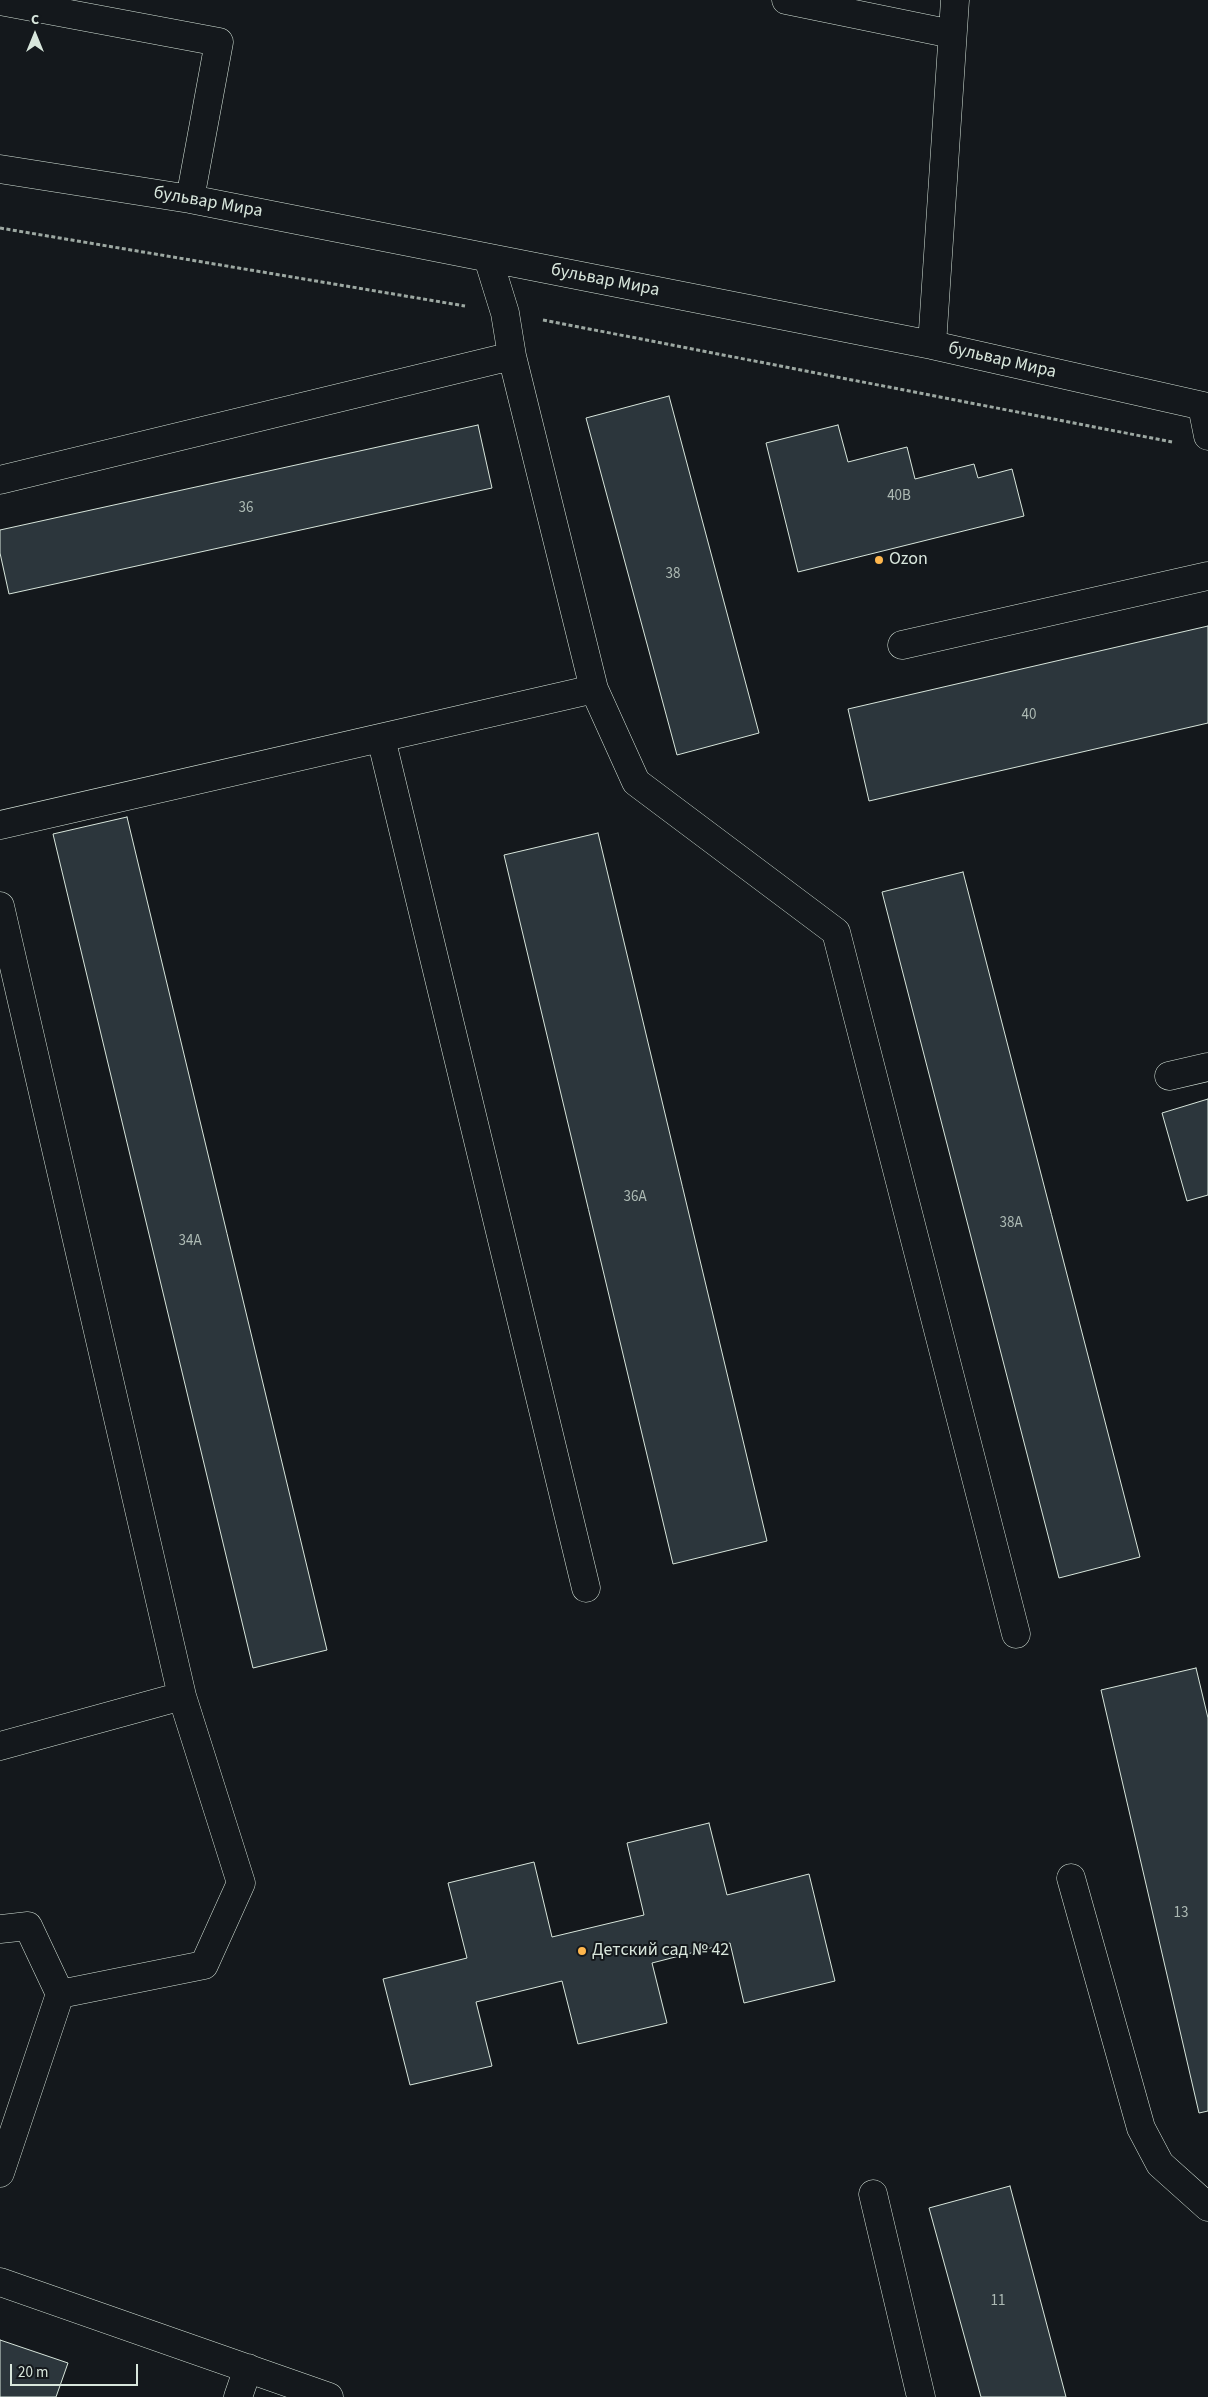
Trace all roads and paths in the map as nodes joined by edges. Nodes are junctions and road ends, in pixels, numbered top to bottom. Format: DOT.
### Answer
graph roads {
  1 [pos="786,0"];
  2 [pos="955,0"];
  3 [pos="0,1"];
  4 [pos="952,34"];
  5 [pos="0,169"];
  6 [pos="190,199"];
  7 [pos="0,228"];
  8 [pos="488,258"];
  9 [pos="505,313"];
  10 [pos="932,345"];
  11 [pos="512,356"];
  12 [pos="1205,406"];
  13 [pos="1208,436"];
  14 [pos="1179,444"];
  15 [pos="0,480"];
  16 [pos="1208,576"];
  17 [pos="902,645"];
  18 [pos="594,689"];
  19 [pos="381,738"];
  20 [pos="0,826"];
  21 [pos="0,906"];
  22 [pos="1208,1067"];
  23 [pos="1169,1076"];
  24 [pos="586,1588"];
  25 [pos="1016,1634"];
  26 [pos="182,1696"];
  27 [pos="0,1746"];
  28 [pos="1071,1878"];
  29 [pos="0,1928"];
  30 [pos="60,1994"];
  31 [pos="0,2173"];
  32 [pos="873,2194"];
  33 [pos="1208,2207"];
  34 [pos="0,2282"];
  35 [pos="248,2368"];
  36 [pos="238,2397"];
  37 [pos="330,2397"];
  38 [pos="921,2397"];
  1 -- 4 [label="street"];
  2 -- 4 [label="street"];
  3 -- 6 [label="street"];
  4 -- 10 [label="street"];
  5 -- 6 [label="street, бульвар Мира"];
  6 -- 8 [label="street, бульвар Мира"];
  7 -- 9 [label="path"];
  8 -- 9 [label="street"];
  8 -- 10 [label="street, бульвар Мира"];
  9 -- 11 [label="street"];
  9 -- 14 [label="path"];
  10 -- 12 [label="street, бульвар Мира"];
  11 -- 15 [label="street"];
  11 -- 18 [label="street"];
  12 -- 13 [label="street"];
  16 -- 17 [label="street"];
  18 -- 19 [label="street"];
  18 -- 25 [label="street"];
  19 -- 20 [label="street"];
  19 -- 24 [label="street"];
  21 -- 26 [label="street"];
  22 -- 23 [label="street"];
  26 -- 27 [label="street"];
  26 -- 30 [label="street"];
  28 -- 33 [label="street"];
  29 -- 30 [label="street"];
  30 -- 31 [label="street"];
  32 -- 38 [label="street"];
  34 -- 35 [label="street"];
  35 -- 36 [label="street"];
  35 -- 37 [label="street"];
}
